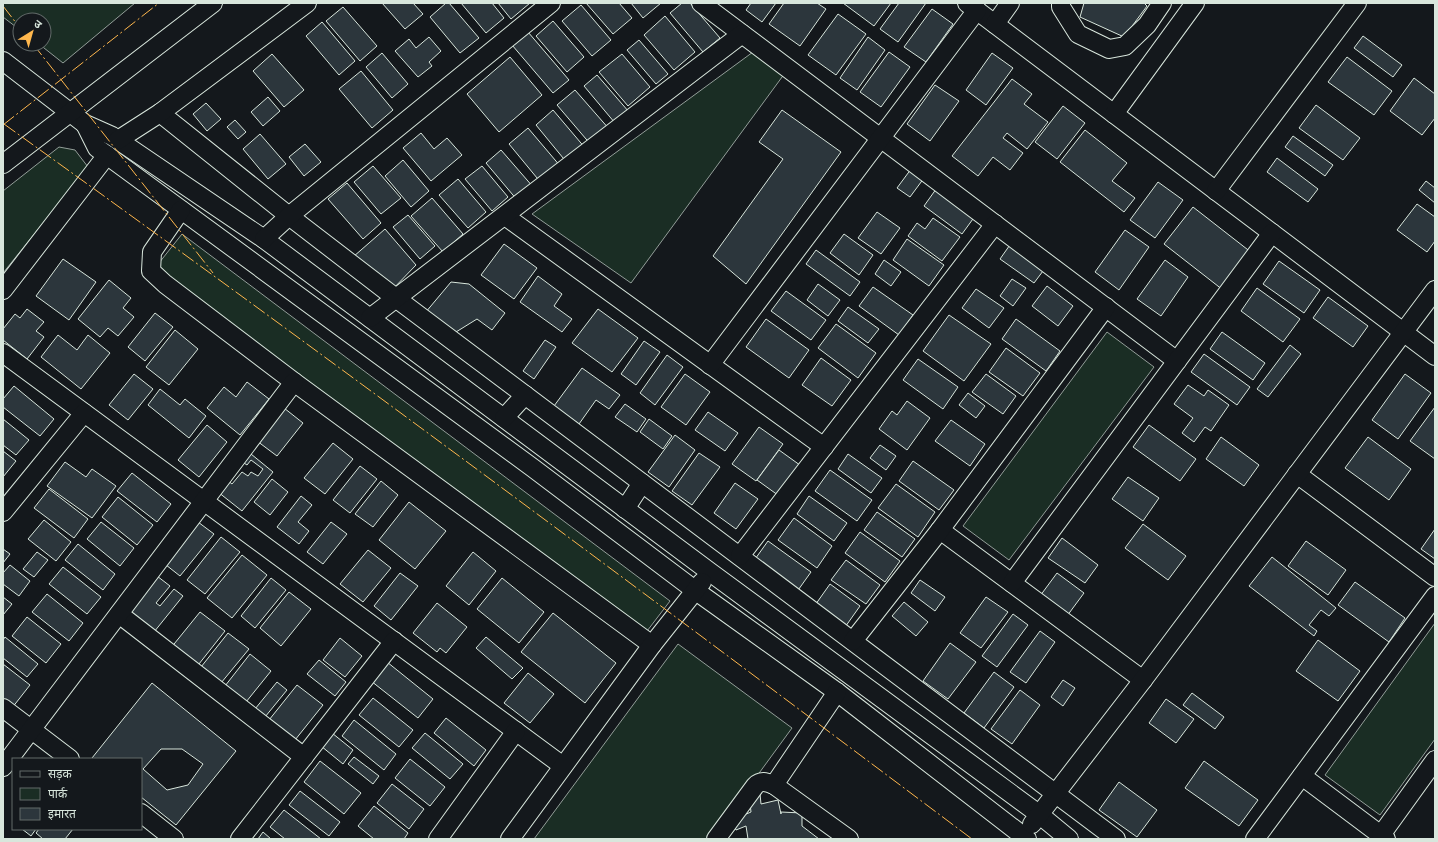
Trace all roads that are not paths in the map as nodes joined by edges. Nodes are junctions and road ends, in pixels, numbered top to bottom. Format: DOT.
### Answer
graph roads {
  1 [pos="213,3"];
  2 [pos="306,3"];
  3 [pos="551,3"];
  4 [pos="701,3"];
  5 [pos="1010,3"];
  6 [pos="1061,3"];
  7 [pos="1162,3"];
  8 [pos="1195,3"];
  9 [pos="1357,3"];
  10 [pos="972,7"];
  11 [pos="995,24"];
  12 [pos="742,34"];
  13 [pos="3,62"];
  14 [pos="70,112"];
  15 [pos="160,113"];
  16 [pos="1114,114"];
  17 [pos="85,124"];
  18 [pos="881,138"];
  19 [pos="118,140"];
  20 [pos="107,155"];
  21 [pos="3,164"];
  22 [pos="1216,191"];
  23 [pos="181,210"];
  24 [pos="289,216"];
  25 [pos="505,216"];
  26 [pos="995,224"];
  27 [pos="1272,233"];
  28 [pos="264,239"];
  29 [pos="3,290"];
  30 [pos="1435,290"];
  31 [pos="397,299"];
  32 [pos="1106,307"];
  33 [pos="370,318"];
  34 [pos="1403,333"];
  35 [pos="3,354"];
  36 [pos="1435,356"];
  37 [pos="1177,361"];
  38 [pos="710,364"];
  39 [pos="294,382"];
  40 [pos="525,395"];
  41 [pos="84,413"];
  42 [pos="504,418"];
  43 [pos="824,448"];
  44 [pos="1297,474"];
  45 [pos="642,483"];
  46 [pos="204,502"];
  47 [pos="625,509"];
  48 [pos="3,512"];
  49 [pos="940,530"];
  50 [pos="740,556"];
  51 [pos="710,572"];
  52 [pos="1435,577"];
  53 [pos="1012,583"];
  54 [pos="696,591"];
  55 [pos="1435,596"];
  56 [pos="119,614"];
  57 [pos="394,641"];
  58 [pos="853,641"];
  59 [pos="652,645"];
  60 [pos="1143,680"];
  61 [pos="837,692"];
  62 [pos="3,708"];
  63 [pos="31,730"];
  64 [pos="516,731"];
  65 [pos="304,757"];
  66 [pos="69,758"];
  67 [pos="1435,760"];
  68 [pos="563,766"];
  69 [pos="3,767"];
  70 [pos="1302,776"];
  71 [pos="774,785"];
  72 [pos="1056,793"];
  73 [pos="142,815"];
  74 [pos="1040,815"];
  75 [pos="1025,837"];
  76 [pos="1383,837"];
  77 [pos="174,839"];
  78 [pos="240,839"];
  79 [pos="438,839"];
  80 [pos="510,839"];
  81 [pos="716,839"];
  82 [pos="849,839"];
  83 [pos="1069,839"];
  84 [pos="1116,839"];
  85 [pos="1255,839"];
  1 -- 14 [label="street"];
  2 -- 15 [label="street"];
  3 -- 24 [label="street"];
  4 -- 12 [label="street"];
  5 -- 11 [label="street"];
  6 -- 7 [label="street"];
  8 -- 16 [label="street"];
  9 -- 22 [label="street"];
  10 -- 11 [label="street"];
  10 -- 18 [label="street"];
  11 -- 16 [label="street"];
  12 -- 18 [label="street"];
  12 -- 25 [label="street"];
  13 -- 14 [label="street"];
  14 -- 17 [label="street"];
  14 -- 21 [label="street"];
  15 -- 19 [label="street"];
  15 -- 24 [label="street"];
  16 -- 22 [label="street"];
  17 -- 19 [label="street"];
  17 -- 20 [label="street"];
  18 -- 26 [label="street"];
  18 -- 38 [label="street"];
  19 -- 28 [label="street"];
  20 -- 23 [label="street"];
  20 -- 29 [label="street"];
  22 -- 27 [label="street"];
  23 -- 39 [label="street"];
  23 -- 54 [label="street"];
  24 -- 28 [label="street"];
  24 -- 31 [label="street"];
  25 -- 31 [label="street"];
  25 -- 38 [label="street"];
  26 -- 32 [label="street"];
  26 -- 43 [label="street"];
  27 -- 34 [label="street"];
  27 -- 37 [label="street"];
  28 -- 33 [label="street"];
  30 -- 34 [label="street"];
  31 -- 33 [label="street"];
  31 -- 40 [label="street"];
  32 -- 37 [label="street"];
  32 -- 49 [label="street"];
  33 -- 42 [label="street"];
  34 -- 36 [label="street"];
  34 -- 44 [label="street"];
  35 -- 41 [label="street"];
  37 -- 53 [label="street"];
  38 -- 43 [label="street"];
  39 -- 46 [label="street"];
  39 -- 59 [label="street"];
  40 -- 42 [label="street"];
  40 -- 45 [label="street"];
  41 -- 46 [label="street"];
  41 -- 48 [label="street"];
  42 -- 47 [label="street"];
  43 -- 50 [label="street"];
  44 -- 52 [label="street"];
  44 -- 60 [label="street"];
  45 -- 47 [label="street"];
  45 -- 50 [label="street"];
  46 -- 56 [label="street"];
  46 -- 57 [label="street"];
  47 -- 51 [label="street"];
  49 -- 53 [label="street"];
  49 -- 58 [label="street"];
  50 -- 58 [label="street"];
  51 -- 54 [label="street"];
  51 -- 74 [label="street"];
  53 -- 60 [label="street"];
  54 -- 59 [label="street"];
  54 -- 61 [label="street"];
  55 -- 70 [label="street"];
  56 -- 63 [label="street"];
  56 -- 65 [label="street"];
  57 -- 64 [label="street"];
  57 -- 65 [label="street"];
  58 -- 72 [label="street"];
  59 -- 68 [label="street"];
  60 -- 72 [label="street"];
  61 -- 71 [label="street"];
  61 -- 75 [label="street"];
  62 -- 63 [label="street"];
  63 -- 66 [label="street"];
  63 -- 69 [label="street"];
  64 -- 68 [label="street"];
  64 -- 79 [label="street"];
  65 -- 78 [label="street"];
  67 -- 76 [label="street"];
  68 -- 80 [label="street"];
  70 -- 76 [label="street"];
  70 -- 85 [label="street"];
  71 -- 81 [label="street"];
  71 -- 82 [label="street"];
  72 -- 74 [label="street"];
  72 -- 84 [label="street"];
  73 -- 77 [label="street"];
  74 -- 75 [label="street"];
  74 -- 83 [label="street"];
}
